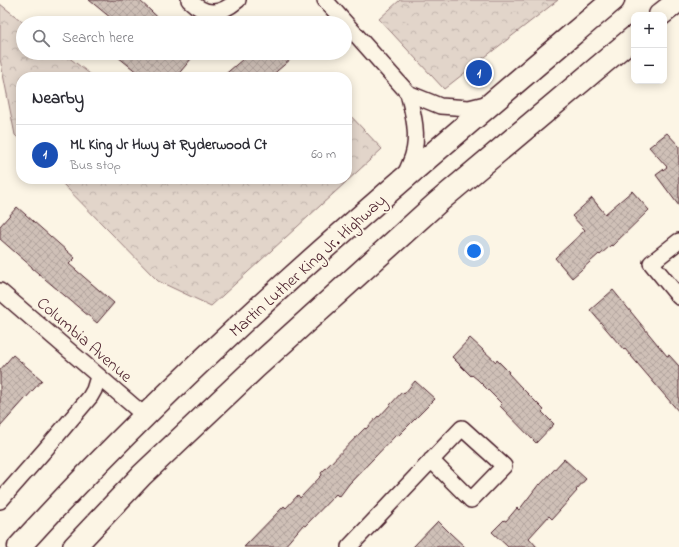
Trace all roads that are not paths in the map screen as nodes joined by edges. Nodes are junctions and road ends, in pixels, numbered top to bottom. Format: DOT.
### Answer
graph roads {
  1 [pos="189,0"];
  2 [pos="238,0"];
  3 [pos="325,0"];
  4 [pos="613,0"];
  5 [pos="678,0"];
  6 [pos="664,12"];
  7 [pos="339,16"];
  8 [pos="352,30"];
  9 [pos="631,40"];
  10 [pos="408,93"];
  11 [pos="492,102"];
  12 [pos="404,178"];
  13 [pos="679,241"];
  14 [pos="0,291"];
  15 [pos="679,297"];
  16 [pos="98,377"];
  17 [pos="145,416"];
  18 [pos="431,460"];
  19 [pos="0,501"];
  20 [pos="19,547"];
  21 [pos="74,547"];
  22 [pos="349,547"];
  1 -- 2 [label="street"];
  3 -- 7 [label="street"];
  4 -- 11 [label="main road, Martin Luther King Jr. Highway"];
  5 -- 6 [label="main road"];
  8 -- 10 [label="street"];
  9 -- 21 [label="main road"];
  10 -- 11 [label="street"];
  10 -- 12 [label="street"];
  11 -- 12 [label="main road, Martin Luther King Jr. Highway"];
  12 -- 17 [label="main road, Martin Luther King Jr. Highway"];
  13 -- 15 [label="street"];
  14 -- 16 [label="street, Columbia Avenue"];
  16 -- 17 [label="street, Columbia Avenue"];
  16 -- 19 [label="street"];
  17 -- 20 [label="main road, Martin Luther King Jr. Highway"];
  18 -- 18 [label="street"];
  18 -- 22 [label="street"];
}
